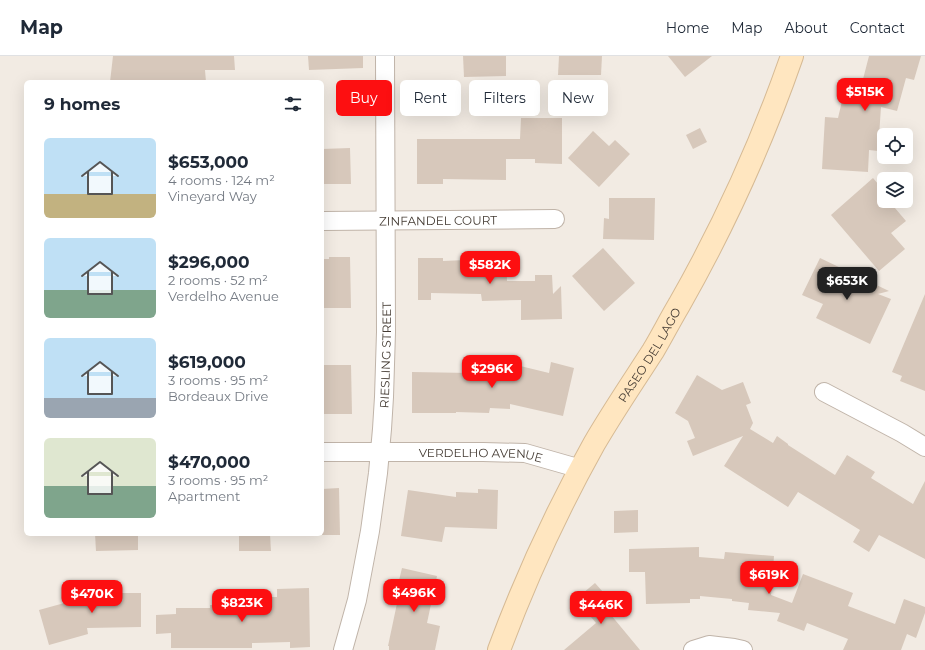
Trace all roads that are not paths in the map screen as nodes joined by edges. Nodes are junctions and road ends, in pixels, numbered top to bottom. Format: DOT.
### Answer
graph roads {
  1 [pos="385,56"];
  2 [pos="792,56"];
  3 [pos="555,219"];
  4 [pos="385,220"];
  5 [pos="324,221"];
  6 [pos="824,392"];
  7 [pos="925,447"];
  8 [pos="324,452"];
  9 [pos="380,452"];
  10 [pos="581,469"];
  11 [pos="343,650"];
  12 [pos="499,650"];
  13 [pos="693,650"];
  14 [pos="743,650"];
  1 -- 4 [label="street, RIESLING STREET"];
  2 -- 10 [label="street, PASEO DEL LAGO"];
  3 -- 4 [label="street, ZINFANDEL COURT"];
  4 -- 5 [label="street, ZINFANDEL COURT"];
  4 -- 9 [label="street, RIESLING STREET"];
  6 -- 7 [label="street"];
  8 -- 9 [label="street, VERDELHO AVENUE"];
  9 -- 10 [label="street, VERDELHO AVENUE"];
  9 -- 11 [label="street, RIESLING STREET"];
  10 -- 12 [label="street, PASEO DEL LAGO"];
  13 -- 14 [label="street"];
}
